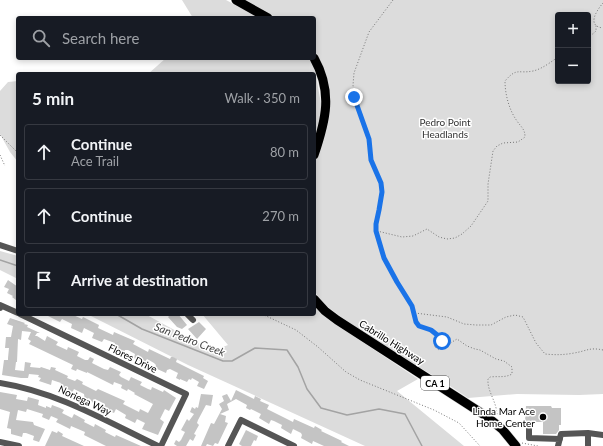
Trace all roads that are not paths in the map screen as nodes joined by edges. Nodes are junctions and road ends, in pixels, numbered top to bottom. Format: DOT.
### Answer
graph roads {
  1 [pos="236,0"];
  2 [pos="264,16"];
  3 [pos="315,60"];
  4 [pos="316,149"];
  5 [pos="0,245"];
  6 [pos="16,250"];
  7 [pos="316,301"];
  8 [pos="0,308"];
  9 [pos="16,313"];
  10 [pos="23,316"];
  11 [pos="189,316"];
  12 [pos="193,320"];
  13 [pos="0,383"];
  14 [pos="529,427"];
  15 [pos="588,433"];
  16 [pos="603,436"];
  17 [pos="0,442"];
  18 [pos="559,443"];
  19 [pos="518,444"];
  20 [pos="19,446"];
  21 [pos="159,446"];
  22 [pos="228,446"];
  23 [pos="294,446"];
  24 [pos="588,446"];
  1 -- 2 [label="highway"];
  3 -- 4 [label="highway"];
  5 -- 6 [label="street"];
  7 -- 19 [label="highway, Cabrillo Highway / CA 1"];
  8 -- 9 [label="street, Flores Drive"];
  10 -- 21 [label="street, Flores Drive"];
  11 -- 12 [label="street"];
  13 -- 21 [label="street, Noriega Way"];
  14 -- 18 [label="street"];
  15 -- 16 [label="street"];
  15 -- 18 [label="street"];
  15 -- 24 [label="street"];
  17 -- 20 [label="street"];
  22 -- 23 [label="street"];
}
